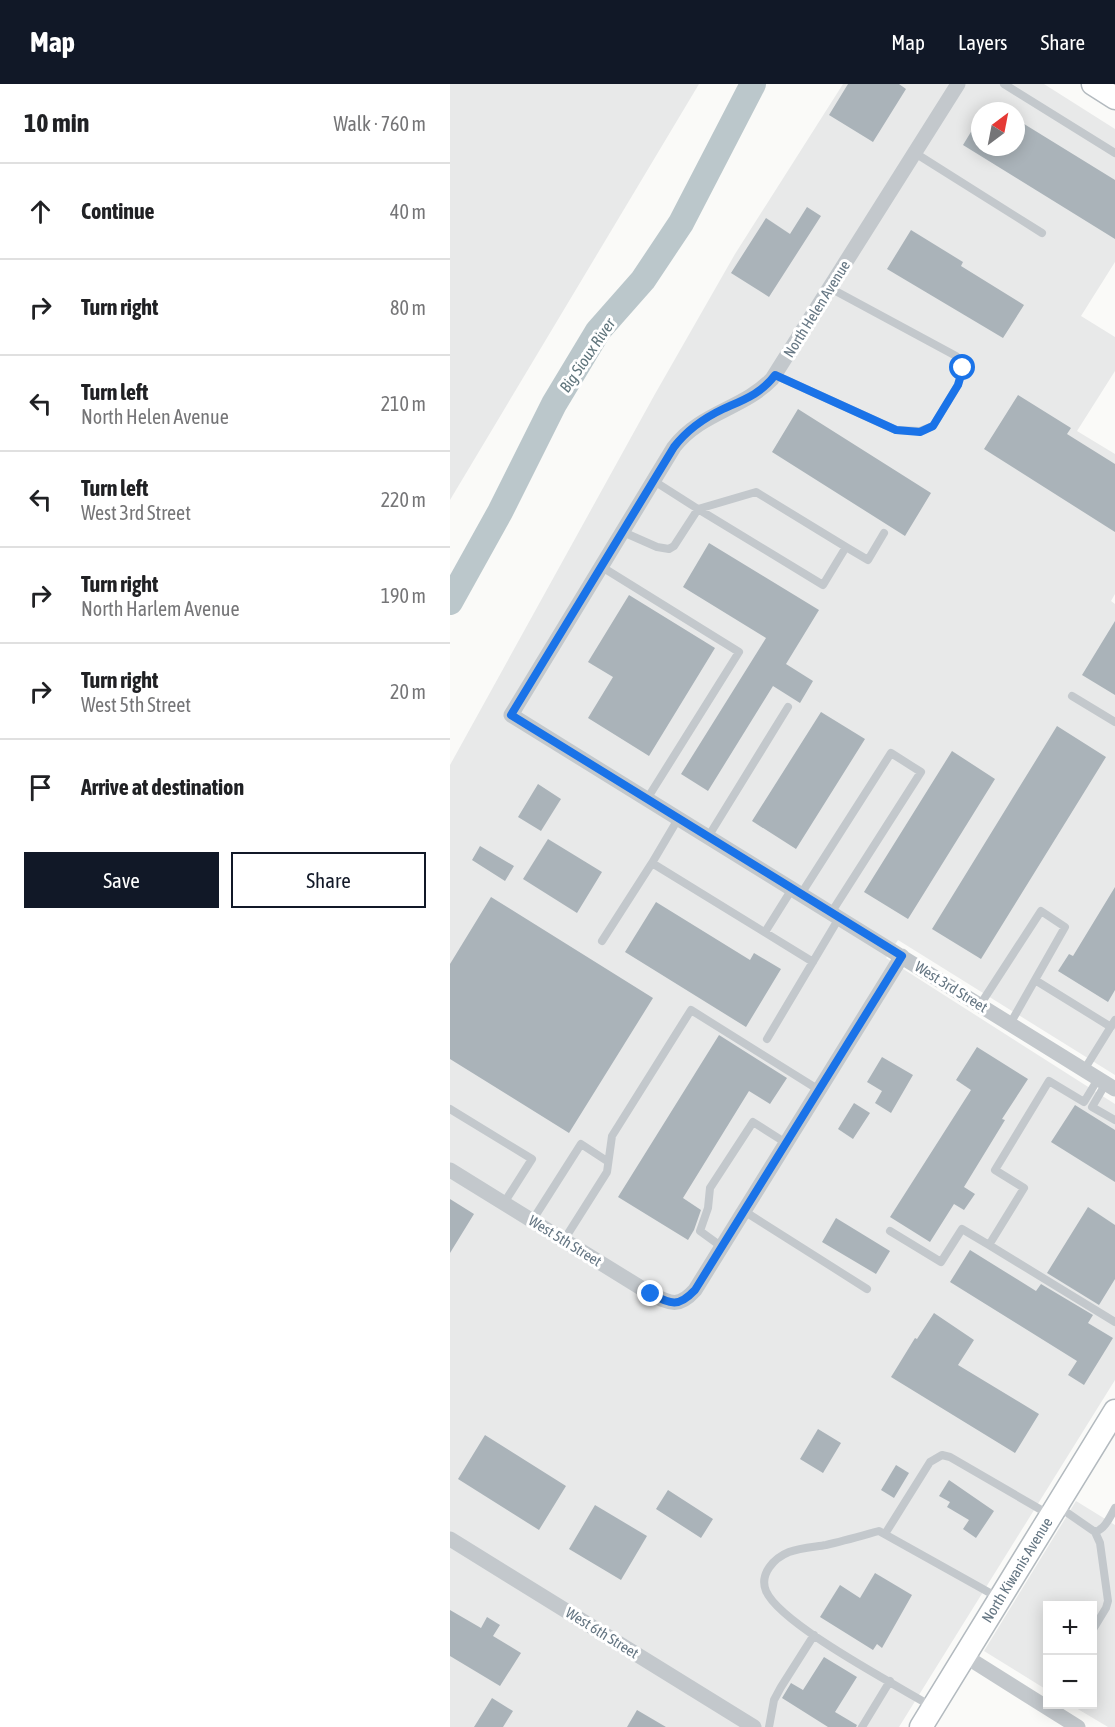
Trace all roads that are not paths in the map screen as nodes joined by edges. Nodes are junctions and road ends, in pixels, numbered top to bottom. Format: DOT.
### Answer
graph roads {
  1 [pos="958,84"];
  2 [pos="1005,84"];
  3 [pos="1093,84"];
  4 [pos="1115,98"];
  5 [pos="915,153"];
  6 [pos="1115,153"];
  7 [pos="1042,233"];
  8 [pos="830,288"];
  9 [pos="775,375"];
  10 [pos="654,481"];
  11 [pos="698,509"];
  12 [pos="623,532"];
  13 [pos="884,533"];
  14 [pos="846,547"];
  15 [pos="602,567"];
  16 [pos="1072,696"];
  17 [pos="788,707"];
  18 [pos="511,715"];
  19 [pos="1115,722"];
  20 [pos="647,799"];
  21 [pos="678,819"];
  22 [pos="708,837"];
  23 [pos="652,862"];
  24 [pos="796,891"];
  25 [pos="835,915"];
  26 [pos="765,932"];
  27 [pos="602,940"];
  28 [pos="902,956"];
  29 [pos="813,962"];
  30 [pos="1035,980"];
  31 [pos="980,1005"];
  32 [pos="1113,1023"];
  33 [pos="1010,1024"];
  34 [pos="766,1039"];
  35 [pos="1084,1070"];
  36 [pos="1106,1084"];
  37 [pos="819,1090"];
  38 [pos="450,1109"];
  39 [pos="1115,1120"];
  40 [pos="786,1143"];
  41 [pos="607,1161"];
  42 [pos="450,1170"];
  43 [pos="504,1203"];
  44 [pos="744,1211"];
  45 [pos="532,1221"];
  46 [pos="890,1231"];
  47 [pos="564,1240"];
  48 [pos="989,1245"];
  49 [pos="722,1247"];
  50 [pos="867,1289"];
  51 [pos="1114,1318"];
  52 [pos="1115,1411"];
  53 [pos="1115,1508"];
  54 [pos="1054,1511"];
  55 [pos="1095,1532"];
  56 [pos="885,1534"];
  57 [pos="450,1539"];
  58 [pos="1000,1599"];
  59 [pos="1097,1623"];
  60 [pos="814,1635"];
  61 [pos="965,1656"];
  62 [pos="890,1681"];
  63 [pos="1043,1703"];
  64 [pos="933,1707"];
  65 [pos="1052,1709"];
  66 [pos="754,1727"];
  67 [pos="769,1727"];
  68 [pos="862,1727"];
  69 [pos="921,1727"];
  70 [pos="1078,1727"];
  1 -- 5 [label="street, North Helen Avenue"];
  2 -- 6 [label="lane"];
  3 -- 4 [label="main road"];
  5 -- 7 [label="lane"];
  5 -- 8 [label="street, North Helen Avenue"];
  8 -- 9 [label="street, North Helen Avenue"];
  8 -- 9 [label="lane"];
  9 -- 10 [label="street, North Helen Avenue"];
  10 -- 11 [label="lane"];
  10 -- 12 [label="street, North Helen Avenue"];
  11 -- 12 [label="lane"];
  11 -- 14 [label="lane"];
  11 -- 14 [label="lane"];
  12 -- 15 [label="street, North Helen Avenue"];
  13 -- 14 [label="lane"];
  15 -- 18 [label="street, North Helen Avenue"];
  15 -- 20 [label="lane"];
  16 -- 19 [label="lane"];
  17 -- 22 [label="lane"];
  18 -- 20 [label="street, West 3rd Street"];
  20 -- 21 [label="street, West 3rd Street"];
  21 -- 22 [label="street, West 3rd Street"];
  21 -- 23 [label="lane"];
  22 -- 24 [label="street, West 3rd Street"];
  23 -- 26 [label="lane"];
  23 -- 27 [label="lane"];
  24 -- 25 [label="street, West 3rd Street"];
  24 -- 25 [label="lane"];
  24 -- 26 [label="lane"];
  25 -- 28 [label="street, West 3rd Street"];
  25 -- 29 [label="lane"];
  26 -- 29 [label="lane"];
  28 -- 31 [label="street, West 3rd Street"];
  28 -- 37 [label="street"];
  29 -- 34 [label="lane"];
  30 -- 31 [label="lane"];
  30 -- 32 [label="lane"];
  30 -- 33 [label="lane"];
  31 -- 33 [label="street, West 3rd Street"];
  32 -- 35 [label="lane"];
  33 -- 35 [label="street, West 3rd Street"];
  35 -- 36 [label="street, West 3rd Street"];
  36 -- 39 [label="lane"];
  36 -- 48 [label="lane"];
  37 -- 40 [label="street"];
  37 -- 41 [label="lane"];
  38 -- 43 [label="lane"];
  40 -- 44 [label="street"];
  40 -- 49 [label="lane"];
  41 -- 45 [label="lane"];
  41 -- 47 [label="lane"];
  42 -- 43 [label="street, West 5th Street"];
  43 -- 45 [label="street, West 5th Street"];
  44 -- 49 [label="street"];
  44 -- 50 [label="lane"];
  45 -- 47 [label="street, West 5th Street"];
  46 -- 48 [label="lane"];
  47 -- 49 [label="street, West 5th Street"];
  48 -- 51 [label="lane"];
  52 -- 54 [label="main road, North Kiwanis Avenue"];
  53 -- 55 [label="lane"];
  54 -- 55 [label="lane"];
  54 -- 56 [label="lane"];
  54 -- 58 [label="main road, North Kiwanis Avenue"];
  55 -- 59 [label="lane"];
  56 -- 58 [label="lane"];
  56 -- 60 [label="lane"];
  57 -- 66 [label="street, West 6th Street"];
  58 -- 61 [label="main road, North Kiwanis Avenue"];
  60 -- 62 [label="lane"];
  60 -- 67 [label="lane"];
  61 -- 63 [label="street"];
  61 -- 64 [label="main road, North Kiwanis Avenue"];
  62 -- 64 [label="lane"];
  62 -- 68 [label="lane"];
  64 -- 69 [label="main road, North Kiwanis Avenue"];
  65 -- 70 [label="street"];
}
